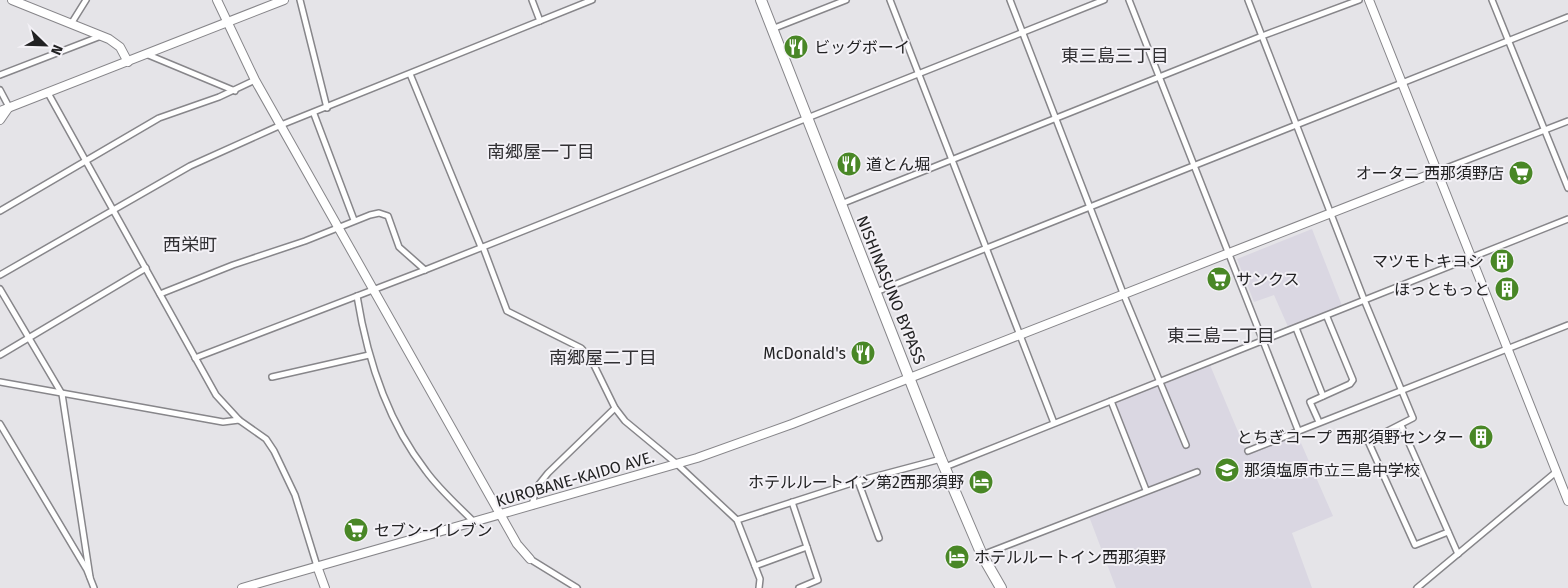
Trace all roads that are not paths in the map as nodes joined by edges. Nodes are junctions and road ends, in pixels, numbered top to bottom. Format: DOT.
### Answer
graph roads {
  1 [pos="12,0"];
  2 [pos="86,0"];
  3 [pos="217,0"];
  4 [pos="284,0"];
  5 [pos="300,0"];
  6 [pos="532,0"];
  7 [pos="592,0"];
  8 [pos="760,0"];
  9 [pos="846,0"];
  10 [pos="890,0"];
  11 [pos="1010,0"];
  12 [pos="1104,0"];
  13 [pos="1129,0"];
  14 [pos="1248,0"];
  15 [pos="1359,0"];
  16 [pos="1369,0"];
  17 [pos="1492,0"];
  18 [pos="1568,17"];
  19 [pos="226,21"];
  20 [pos="540,21"];
  21 [pos="71,24"];
  22 [pos="772,29"];
  23 [pos="1022,33"];
  24 [pos="102,36"];
  25 [pos="1262,36"];
  26 [pos="1508,41"];
  27 [pos="146,54"];
  28 [pos="128,62"];
  29 [pos="918,73"];
  30 [pos="410,74"];
  31 [pos="0,75"];
  32 [pos="1160,78"];
  33 [pos="255,80"];
  34 [pos="1402,83"];
  35 [pos="0,90"];
  36 [pos="235,90"];
  37 [pos="48,92"];
  38 [pos="9,107"];
  39 [pos="327,108"];
  40 [pos="0,111"];
  41 [pos="314,114"];
  42 [pos="807,118"];
  43 [pos="1056,118"];
  44 [pos="0,120"];
  45 [pos="1568,121"];
  46 [pos="1297,125"];
  47 [pos="281,126"];
  48 [pos="1544,130"];
  49 [pos="951,160"];
  50 [pos="86,162"];
  51 [pos="1195,165"];
  52 [pos="1436,172"];
  53 [pos="1568,188"];
  54 [pos="841,204"];
  55 [pos="1091,207"];
  56 [pos="114,209"];
  57 [pos="0,211"];
  58 [pos="1332,214"];
  59 [pos="1568,219"];
  60 [pos="354,220"];
  61 [pos="339,227"];
  62 [pos="482,247"];
  63 [pos="986,248"];
  64 [pos="1228,253"];
  65 [pos="1472,258"];
  66 [pos="146,268"];
  67 [pos="426,270"];
  68 [pos="0,275"];
  69 [pos="0,289"];
  70 [pos="374,290"];
  71 [pos="876,292"];
  72 [pos="1123,293"];
  73 [pos="160,294"];
  74 [pos="357,296"];
  75 [pos="1365,302"];
  76 [pos="1327,317"];
  77 [pos="1568,325"];
  78 [pos="1296,328"];
  79 [pos="1020,334"];
  80 [pos="30,336"];
  81 [pos="1264,341"];
  82 [pos="1508,349"];
  83 [pos="0,354"];
  84 [pos="369,354"];
  85 [pos="195,358"];
  86 [pos="272,377"];
  87 [pos="910,377"];
  88 [pos="1159,381"];
  89 [pos="0,382"];
  90 [pos="1401,389"];
  91 [pos="62,394"];
  92 [pos="1323,396"];
  93 [pos="1111,401"];
  94 [pos="615,408"];
  95 [pos="239,420"];
  96 [pos="1319,422"];
  97 [pos="1054,423"];
  98 [pos="0,424"];
  99 [pos="1401,425"];
  100 [pos="1298,430"];
  101 [pos="1186,445"];
  102 [pos="1248,451"];
  103 [pos="943,463"];
  104 [pos="677,464"];
  105 [pos="1197,472"];
  106 [pos="1556,472"];
  107 [pos="858,481"];
  108 [pos="1566,489"];
  109 [pos="1146,490"];
  110 [pos="1568,501"];
  111 [pos="792,502"];
  112 [pos="532,506"];
  113 [pos="502,514"];
  114 [pos="737,520"];
  115 [pos="473,521"];
  116 [pos="1448,532"];
  117 [pos="879,538"];
  118 [pos="807,547"];
  119 [pos="982,554"];
  120 [pos="1458,554"];
  121 [pos="530,559"];
  122 [pos="317,566"];
  123 [pos="755,566"];
  124 [pos="90,577"];
  125 [pos="94,588"];
  126 [pos="242,588"];
  127 [pos="325,588"];
  128 [pos="577,588"];
  129 [pos="759,588"];
  130 [pos="799,588"];
  131 [pos="1001,588"];
  132 [pos="1417,588"];
  1 -- 21 [label="street"];
  2 -- 21 [label="street"];
  3 -- 19 [label="street"];
  4 -- 19 [label="street"];
  5 -- 39 [label="street"];
  6 -- 20 [label="street"];
  7 -- 20 [label="street"];
  8 -- 22 [label="highway, NISHINASUNO BYPASS"];
  9 -- 22 [label="street"];
  10 -- 29 [label="street"];
  11 -- 23 [label="street"];
  12 -- 23 [label="street"];
  13 -- 32 [label="street"];
  14 -- 25 [label="street"];
  15 -- 25 [label="street"];
  16 -- 34 [label="street"];
  17 -- 26 [label="street"];
  18 -- 26 [label="street"];
  19 -- 27 [label="street"];
  19 -- 33 [label="street"];
  20 -- 30 [label="street"];
  21 -- 24 [label="street"];
  22 -- 42 [label="highway, NISHINASUNO BYPASS"];
  23 -- 29 [label="street"];
  23 -- 43 [label="street"];
  24 -- 28 [label="street"];
  24 -- 31 [label="street"];
  25 -- 32 [label="street"];
  25 -- 46 [label="street"];
  26 -- 34 [label="street"];
  26 -- 48 [label="street"];
  27 -- 28 [label="street"];
  27 -- 36 [label="street"];
  28 -- 37 [label="street"];
  29 -- 42 [label="street"];
  29 -- 49 [label="street"];
  30 -- 39 [label="street"];
  30 -- 62 [label="street"];
  32 -- 43 [label="street"];
  32 -- 51 [label="street"];
  33 -- 36 [label="street"];
  33 -- 47 [label="street"];
  34 -- 46 [label="street"];
  34 -- 52 [label="street"];
  35 -- 38 [label="street"];
  36 -- 50 [label="street"];
  37 -- 38 [label="street"];
  37 -- 50 [label="street"];
  38 -- 40 [label="street"];
  38 -- 44 [label="street"];
  39 -- 41 [label="street"];
  41 -- 47 [label="street"];
  41 -- 60 [label="street"];
  42 -- 54 [label="highway, NISHINASUNO BYPASS"];
  42 -- 62 [label="street"];
  43 -- 49 [label="street"];
  43 -- 55 [label="street"];
  45 -- 48 [label="street"];
  46 -- 51 [label="street"];
  46 -- 58 [label="street"];
  47 -- 56 [label="street"];
  47 -- 61 [label="street"];
  48 -- 52 [label="street"];
  48 -- 53 [label="street"];
  49 -- 54 [label="street"];
  49 -- 63 [label="street"];
  50 -- 56 [label="street"];
  50 -- 57 [label="street"];
  51 -- 55 [label="street"];
  51 -- 64 [label="street"];
  52 -- 58 [label="street, KUROBANE-KAIDO AVE."];
  52 -- 65 [label="street"];
  54 -- 71 [label="highway, NISHINASUNO BYPASS"];
  55 -- 63 [label="street"];
  55 -- 72 [label="street"];
  56 -- 66 [label="street"];
  56 -- 68 [label="street"];
  58 -- 64 [label="street, KUROBANE-KAIDO AVE."];
  58 -- 75 [label="street"];
  59 -- 65 [label="street"];
  60 -- 61 [label="street"];
  60 -- 67 [label="street"];
  61 -- 70 [label="street"];
  61 -- 73 [label="street"];
  62 -- 67 [label="street"];
  62 -- 94 [label="street"];
  63 -- 71 [label="street"];
  63 -- 79 [label="street"];
  64 -- 72 [label="street, KUROBANE-KAIDO AVE."];
  64 -- 81 [label="street"];
  65 -- 75 [label="street"];
  65 -- 82 [label="street"];
  66 -- 73 [label="street"];
  66 -- 80 [label="street"];
  67 -- 70 [label="street"];
  69 -- 80 [label="street"];
  70 -- 74 [label="street"];
  70 -- 113 [label="street"];
  71 -- 87 [label="highway, NISHINASUNO BYPASS"];
  72 -- 79 [label="street, KUROBANE-KAIDO AVE."];
  72 -- 88 [label="street"];
  73 -- 85 [label="street"];
  74 -- 84 [label="street"];
  74 -- 85 [label="street"];
  75 -- 76 [label="street"];
  75 -- 90 [label="street"];
  76 -- 78 [label="street"];
  76 -- 92 [label="street"];
  77 -- 82 [label="street"];
  78 -- 81 [label="street"];
  78 -- 92 [label="street"];
  79 -- 87 [label="street, KUROBANE-KAIDO AVE."];
  79 -- 97 [label="street"];
  80 -- 83 [label="street"];
  80 -- 91 [label="street"];
  81 -- 88 [label="street"];
  81 -- 100 [label="street"];
  82 -- 90 [label="street"];
  82 -- 106 [label="street"];
  84 -- 86 [label="street"];
  84 -- 115 [label="street"];
  85 -- 95 [label="street"];
  87 -- 103 [label="highway, NISHINASUNO BYPASS"];
  87 -- 104 [label="street, KUROBANE-KAIDO AVE."];
  88 -- 93 [label="street"];
  88 -- 101 [label="street"];
  89 -- 91 [label="street"];
  90 -- 96 [label="street"];
  90 -- 99 [label="street"];
  91 -- 95 [label="street"];
  91 -- 124 [label="street"];
  92 -- 96 [label="street"];
  93 -- 97 [label="street"];
  93 -- 109 [label="street"];
  94 -- 104 [label="street"];
  94 -- 112 [label="street"];
  95 -- 122 [label="street"];
  96 -- 100 [label="street"];
  97 -- 103 [label="street"];
  98 -- 124 [label="street"];
  99 -- 116 [label="street"];
  99 -- 116 [label="street"];
  100 -- 102 [label="street"];
  103 -- 107 [label="street"];
  103 -- 119 [label="highway, NISHINASUNO BYPASS"];
  104 -- 112 [label="street, KUROBANE-KAIDO AVE."];
  104 -- 114 [label="street"];
  105 -- 109 [label="street"];
  106 -- 108 [label="street"];
  106 -- 120 [label="street"];
  107 -- 111 [label="street"];
  107 -- 117 [label="street"];
  108 -- 110 [label="street"];
  109 -- 119 [label="street"];
  111 -- 114 [label="street"];
  111 -- 118 [label="street"];
  112 -- 113 [label="street, KUROBANE-KAIDO AVE."];
  113 -- 115 [label="street, KUROBANE-KAIDO AVE."];
  113 -- 121 [label="street"];
  114 -- 123 [label="street"];
  115 -- 122 [label="street, KUROBANE-KAIDO AVE."];
  116 -- 120 [label="street"];
  118 -- 123 [label="street"];
  118 -- 130 [label="street"];
  119 -- 131 [label="highway, NISHINASUNO BYPASS"];
  120 -- 132 [label="street"];
  121 -- 128 [label="street"];
  122 -- 126 [label="street, KUROBANE-KAIDO AVE."];
  122 -- 127 [label="street"];
  123 -- 129 [label="street"];
  124 -- 125 [label="street"];
}
